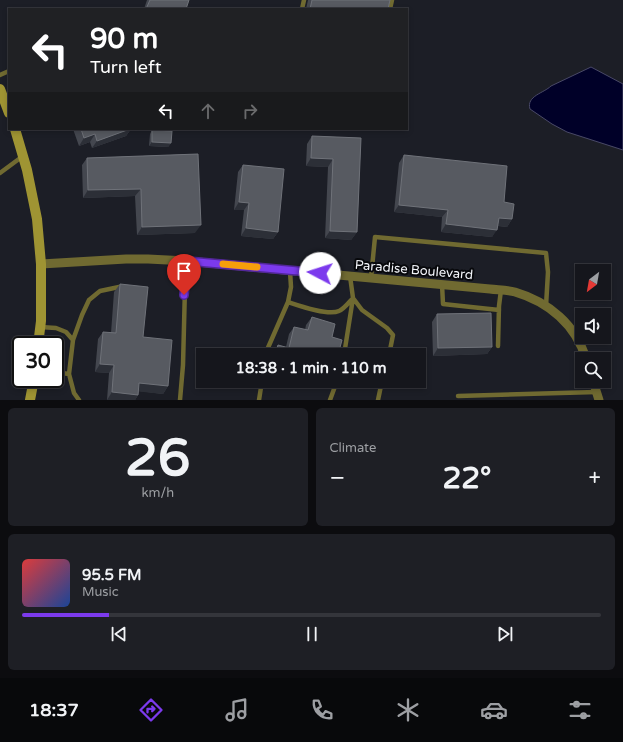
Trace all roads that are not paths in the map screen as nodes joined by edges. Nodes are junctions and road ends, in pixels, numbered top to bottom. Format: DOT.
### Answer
graph roads {
  1 [pos="4,93"];
  2 [pos="8,109"];
  3 [pos="15,130"];
  4 [pos="23,156"];
  5 [pos="0,173"];
  6 [pos="187,261"];
  7 [pos="41,264"];
  8 [pos="290,271"];
  9 [pos="350,276"];
  10 [pos="371,278"];
  11 [pos="442,284"];
  12 [pos="126,287"];
  13 [pos="502,290"];
  14 [pos="353,298"];
  15 [pos="288,302"];
  16 [pos="546,306"];
  17 [pos="499,310"];
  18 [pos="40,327"];
  19 [pos="39,336"];
  20 [pos="73,340"];
  21 [pos="498,346"];
  22 [pos="268,348"];
  23 [pos="345,348"];
  24 [pos="390,348"];
  25 [pos="583,352"];
  26 [pos="64,373"];
  27 [pos="69,374"];
  28 [pos="32,388"];
  29 [pos="261,388"];
  30 [pos="334,388"];
  31 [pos="381,388"];
  32 [pos="458,396"];
  33 [pos="598,396"];
  34 [pos="30,400"];
  35 [pos="80,400"];
  36 [pos="180,400"];
  37 [pos="259,400"];
  38 [pos="330,400"];
  39 [pos="378,400"];
  1 -- 2 [label="main road"];
  3 -- 4 [label="main road"];
  4 -- 5 [label="lane"];
  4 -- 7 [label="main road"];
  6 -- 7 [label="street, Paradise Boulevard"];
  6 -- 8 [label="street, Paradise Boulevard"];
  6 -- 36 [label="lane"];
  7 -- 18 [label="main road"];
  8 -- 9 [label="street, Paradise Boulevard"];
  8 -- 15 [label="lane"];
  9 -- 10 [label="street, Paradise Boulevard"];
  9 -- 14 [label="lane"];
  10 -- 11 [label="street, Paradise Boulevard"];
  10 -- 16 [label="lane"];
  11 -- 13 [label="street, Paradise Boulevard"];
  11 -- 17 [label="lane"];
  12 -- 20 [label="lane"];
  13 -- 16 [label="street, Paradise Boulevard"];
  13 -- 17 [label="lane"];
  14 -- 15 [label="lane"];
  14 -- 23 [label="lane"];
  14 -- 24 [label="lane"];
  15 -- 22 [label="lane"];
  16 -- 25 [label="street, Paradise Boulevard"];
  17 -- 21 [label="lane"];
  18 -- 19 [label="main road"];
  18 -- 20 [label="lane"];
  20 -- 27 [label="lane"];
  26 -- 27 [label="lane"];
  27 -- 35 [label="lane"];
  28 -- 34 [label="main road"];
  29 -- 37 [label="lane"];
  30 -- 38 [label="lane"];
  31 -- 39 [label="lane"];
  32 -- 33 [label="lane"];
}
